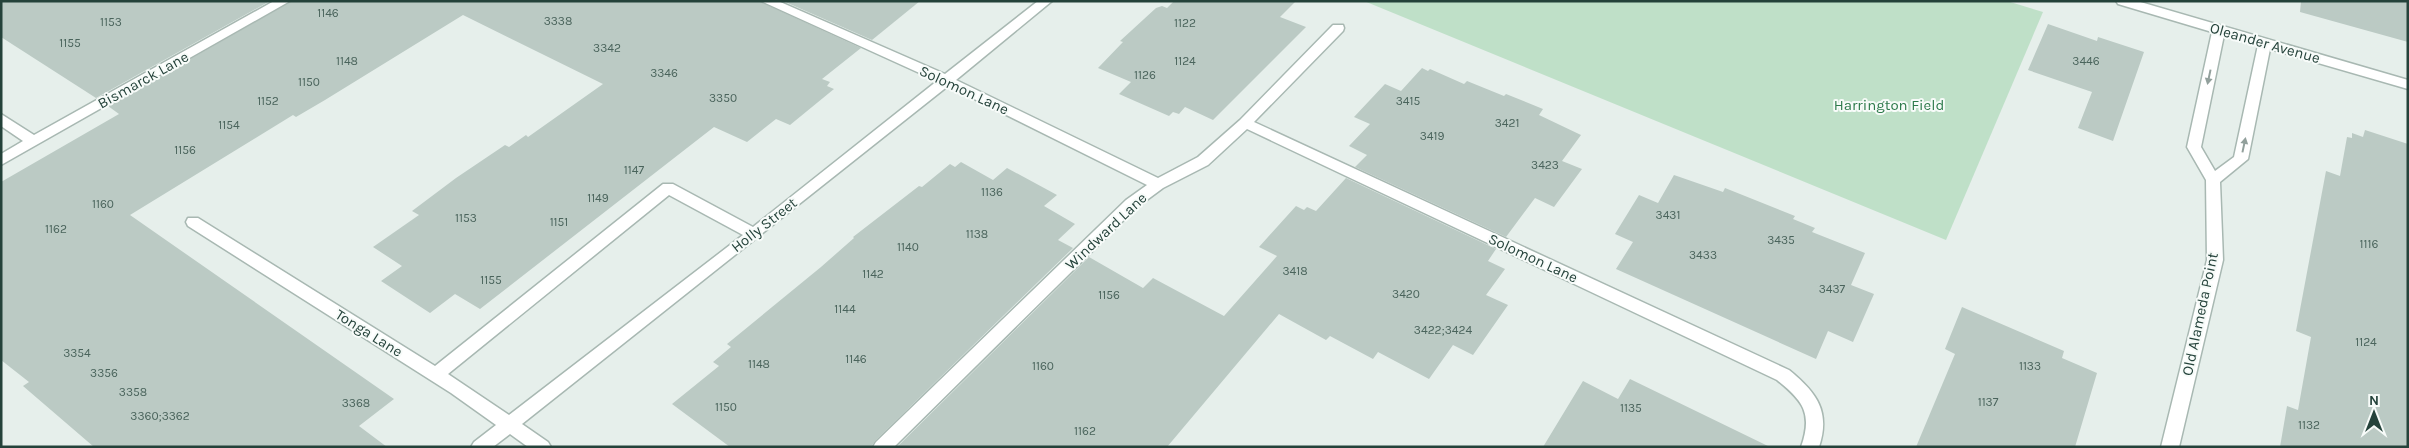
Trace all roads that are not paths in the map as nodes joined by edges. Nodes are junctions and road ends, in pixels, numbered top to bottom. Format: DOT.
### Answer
graph roads {
  1 [pos="284,1"];
  2 [pos="766,1"];
  3 [pos="1046,1"];
  4 [pos="2122,1"];
  5 [pos="1338,28"];
  6 [pos="2219,30"];
  7 [pos="2265,43"];
  8 [pos="946,80"];
  9 [pos="2408,85"];
  10 [pos="1,119"];
  11 [pos="1244,123"];
  12 [pos="33,141"];
  13 [pos="1,160"];
  14 [pos="2213,180"];
  15 [pos="1158,184"];
  16 [pos="193,222"];
  17 [pos="754,234"];
  18 [pos="435,375"];
  19 [pos="510,423"];
  20 [pos="480,447"];
  21 [pos="542,447"];
  22 [pos="882,447"];
  23 [pos="1810,447"];
  24 [pos="2170,447"];
  1 -- 12 [label="street, Bismarck Lane"];
  2 -- 8 [label="street, Solomon Lane"];
  3 -- 8 [label="street, Holly Street"];
  4 -- 6 [label="street, Oleander Avenue"];
  5 -- 11 [label="street, Windward Lane"];
  6 -- 7 [label="street, Oleander Avenue"];
  6 -- 14 [label="street, Old Alameda Point, one-way"];
  7 -- 9 [label="street, Oleander Avenue"];
  14 -- 7 [label="street, one-way"];
  8 -- 15 [label="street, Solomon Lane"];
  8 -- 17 [label="street, Holly Street"];
  10 -- 12 [label="street"];
  11 -- 15 [label="street, Windward Lane"];
  11 -- 23 [label="street, Solomon Lane"];
  12 -- 13 [label="street, Bismarck Lane"];
  14 -- 24 [label="street, Old Alameda Point"];
  15 -- 22 [label="street, Windward Lane"];
  16 -- 18 [label="street, Tonga Lane"];
  17 -- 18 [label="street"];
  17 -- 19 [label="street, Holly Street"];
  18 -- 19 [label="street, Tonga Lane"];
  19 -- 20 [label="street, Holly Street"];
  19 -- 21 [label="street, Tonga Lane"];
}
